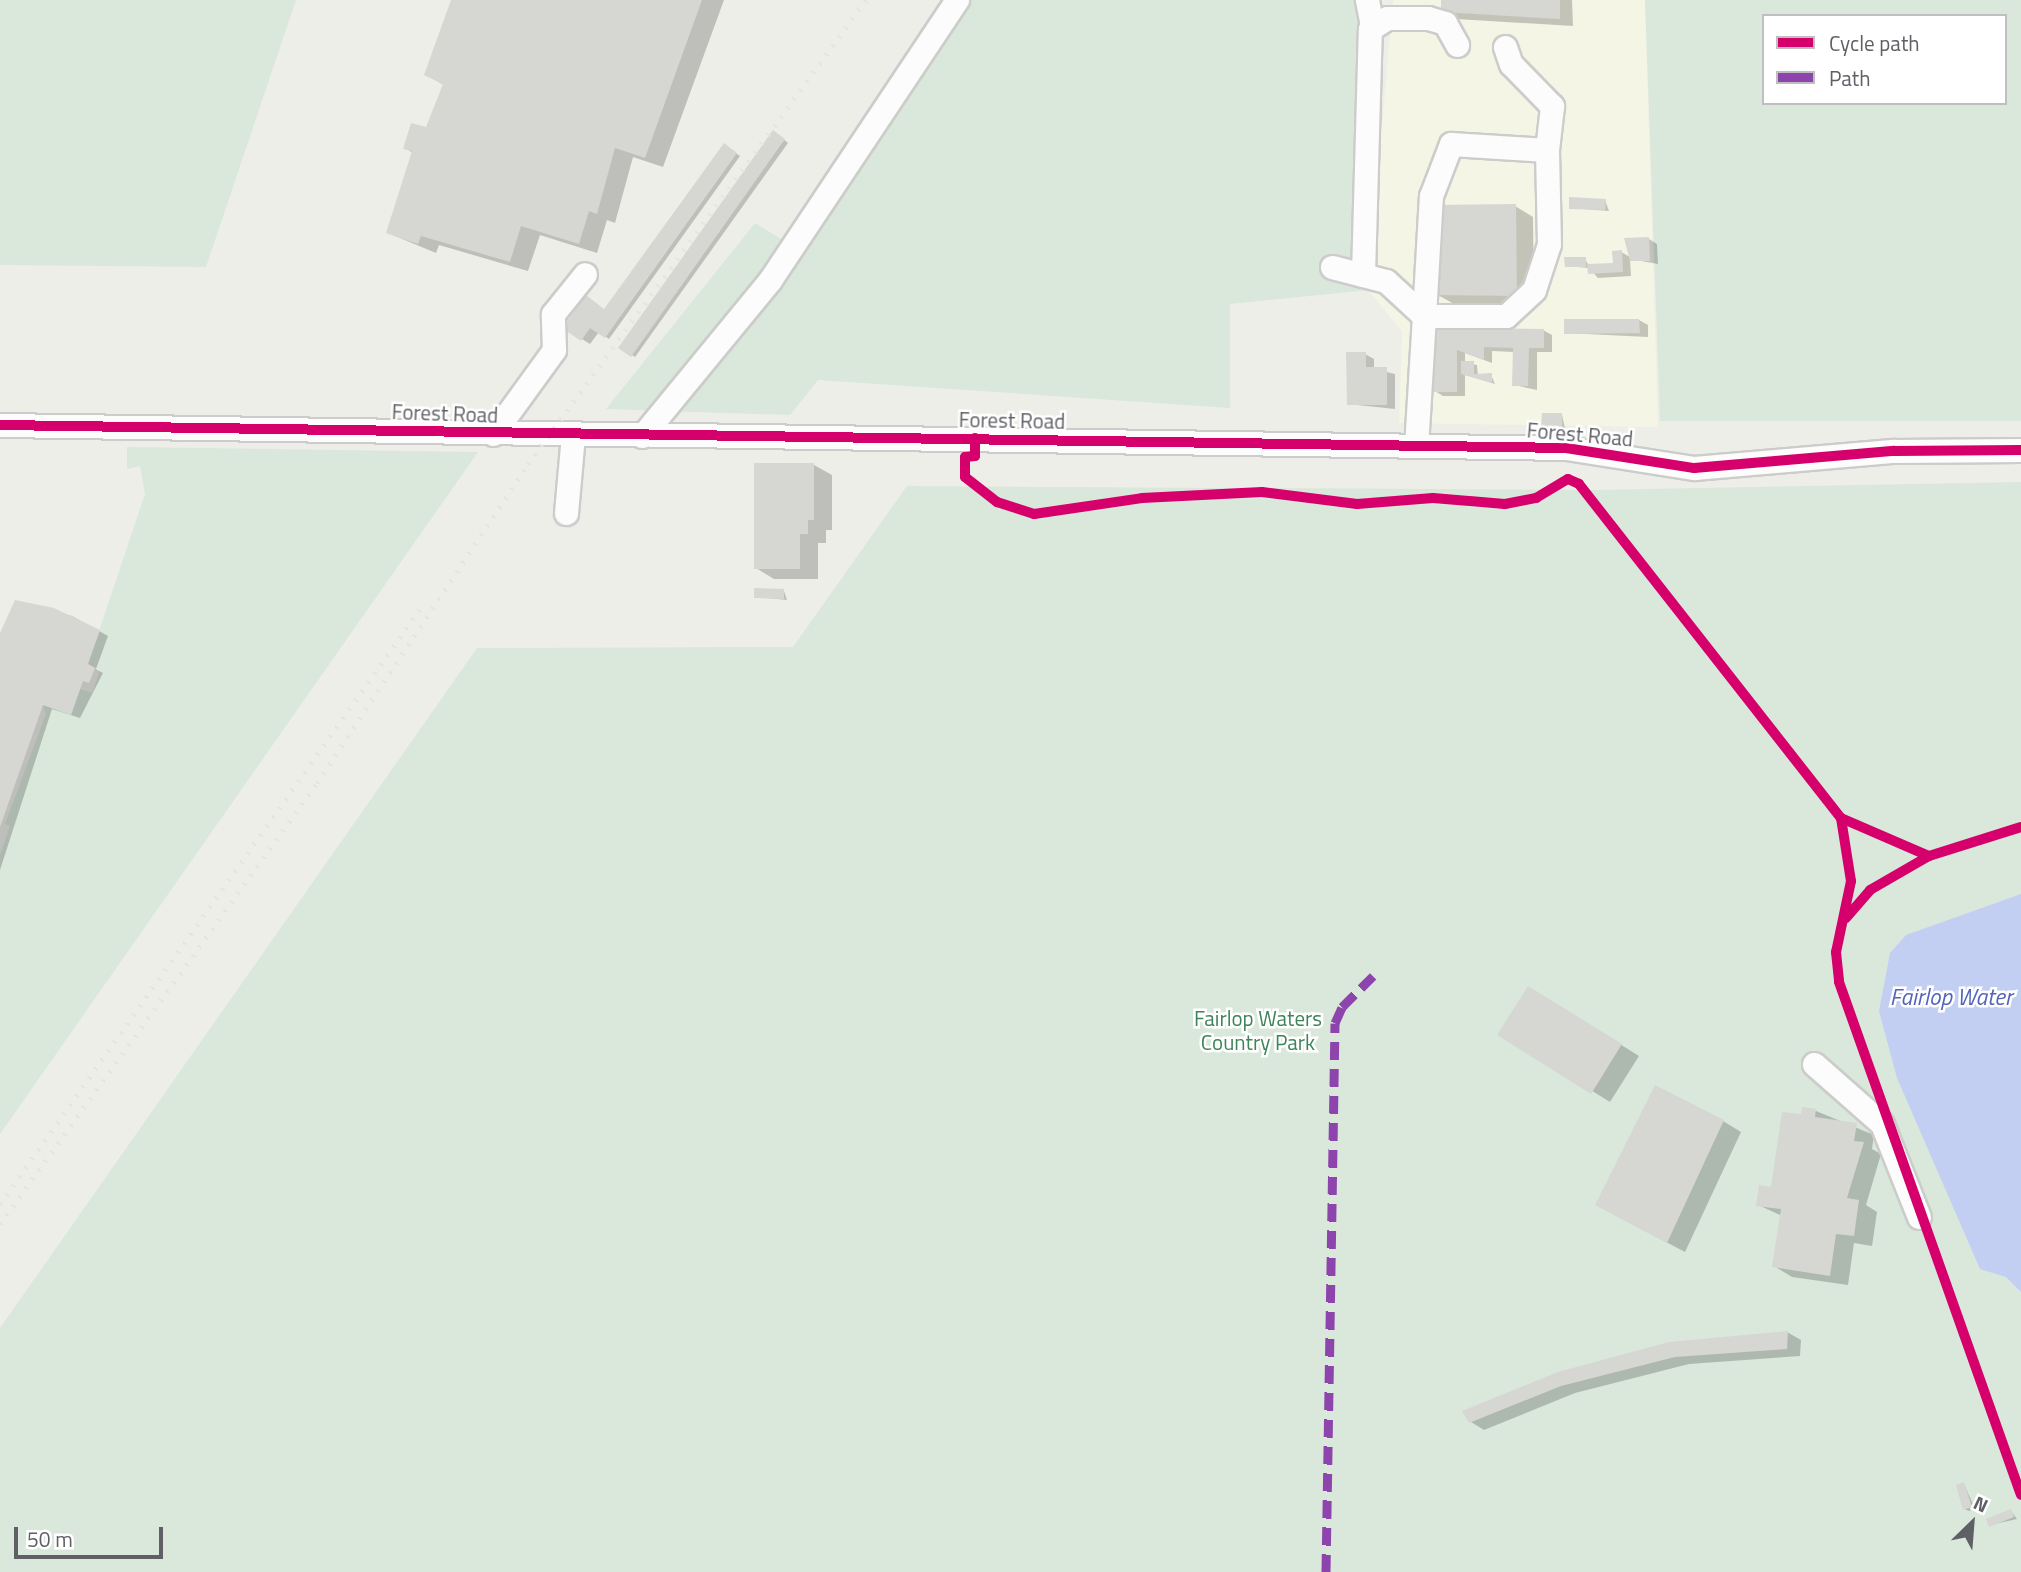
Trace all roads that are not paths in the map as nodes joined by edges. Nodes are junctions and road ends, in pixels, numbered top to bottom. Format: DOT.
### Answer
graph roads {
  1 [pos="957,0"];
  2 [pos="1367,0"];
  3 [pos="1372,25"];
  4 [pos="1457,45"];
  5 [pos="1505,47"];
  6 [pos="1547,150"];
  7 [pos="1332,267"];
  8 [pos="585,274"];
  9 [pos="1363,275"];
  10 [pos="1424,316"];
  11 [pos="0,425"];
  12 [pos="493,434"];
  13 [pos="573,435"];
  14 [pos="642,436"];
  15 [pos="1416,446"];
  16 [pos="2021,450"];
  17 [pos="566,513"];
  18 [pos="1814,1064"];
  19 [pos="1919,1217"];
  1 -- 14 [label="street"];
  2 -- 3 [label="street"];
  3 -- 4 [label="street"];
  3 -- 9 [label="street"];
  5 -- 6 [label="street"];
  6 -- 10 [label="street"];
  6 -- 10 [label="street"];
  7 -- 9 [label="street"];
  8 -- 12 [label="street"];
  9 -- 10 [label="street"];
  10 -- 15 [label="street"];
  11 -- 12 [label="street, Forest Road"];
  12 -- 13 [label="street, Forest Road"];
  13 -- 14 [label="street, Forest Road"];
  13 -- 17 [label="street"];
  14 -- 15 [label="street, Forest Road"];
  15 -- 16 [label="street, Forest Road"];
  18 -- 19 [label="street"];
}
